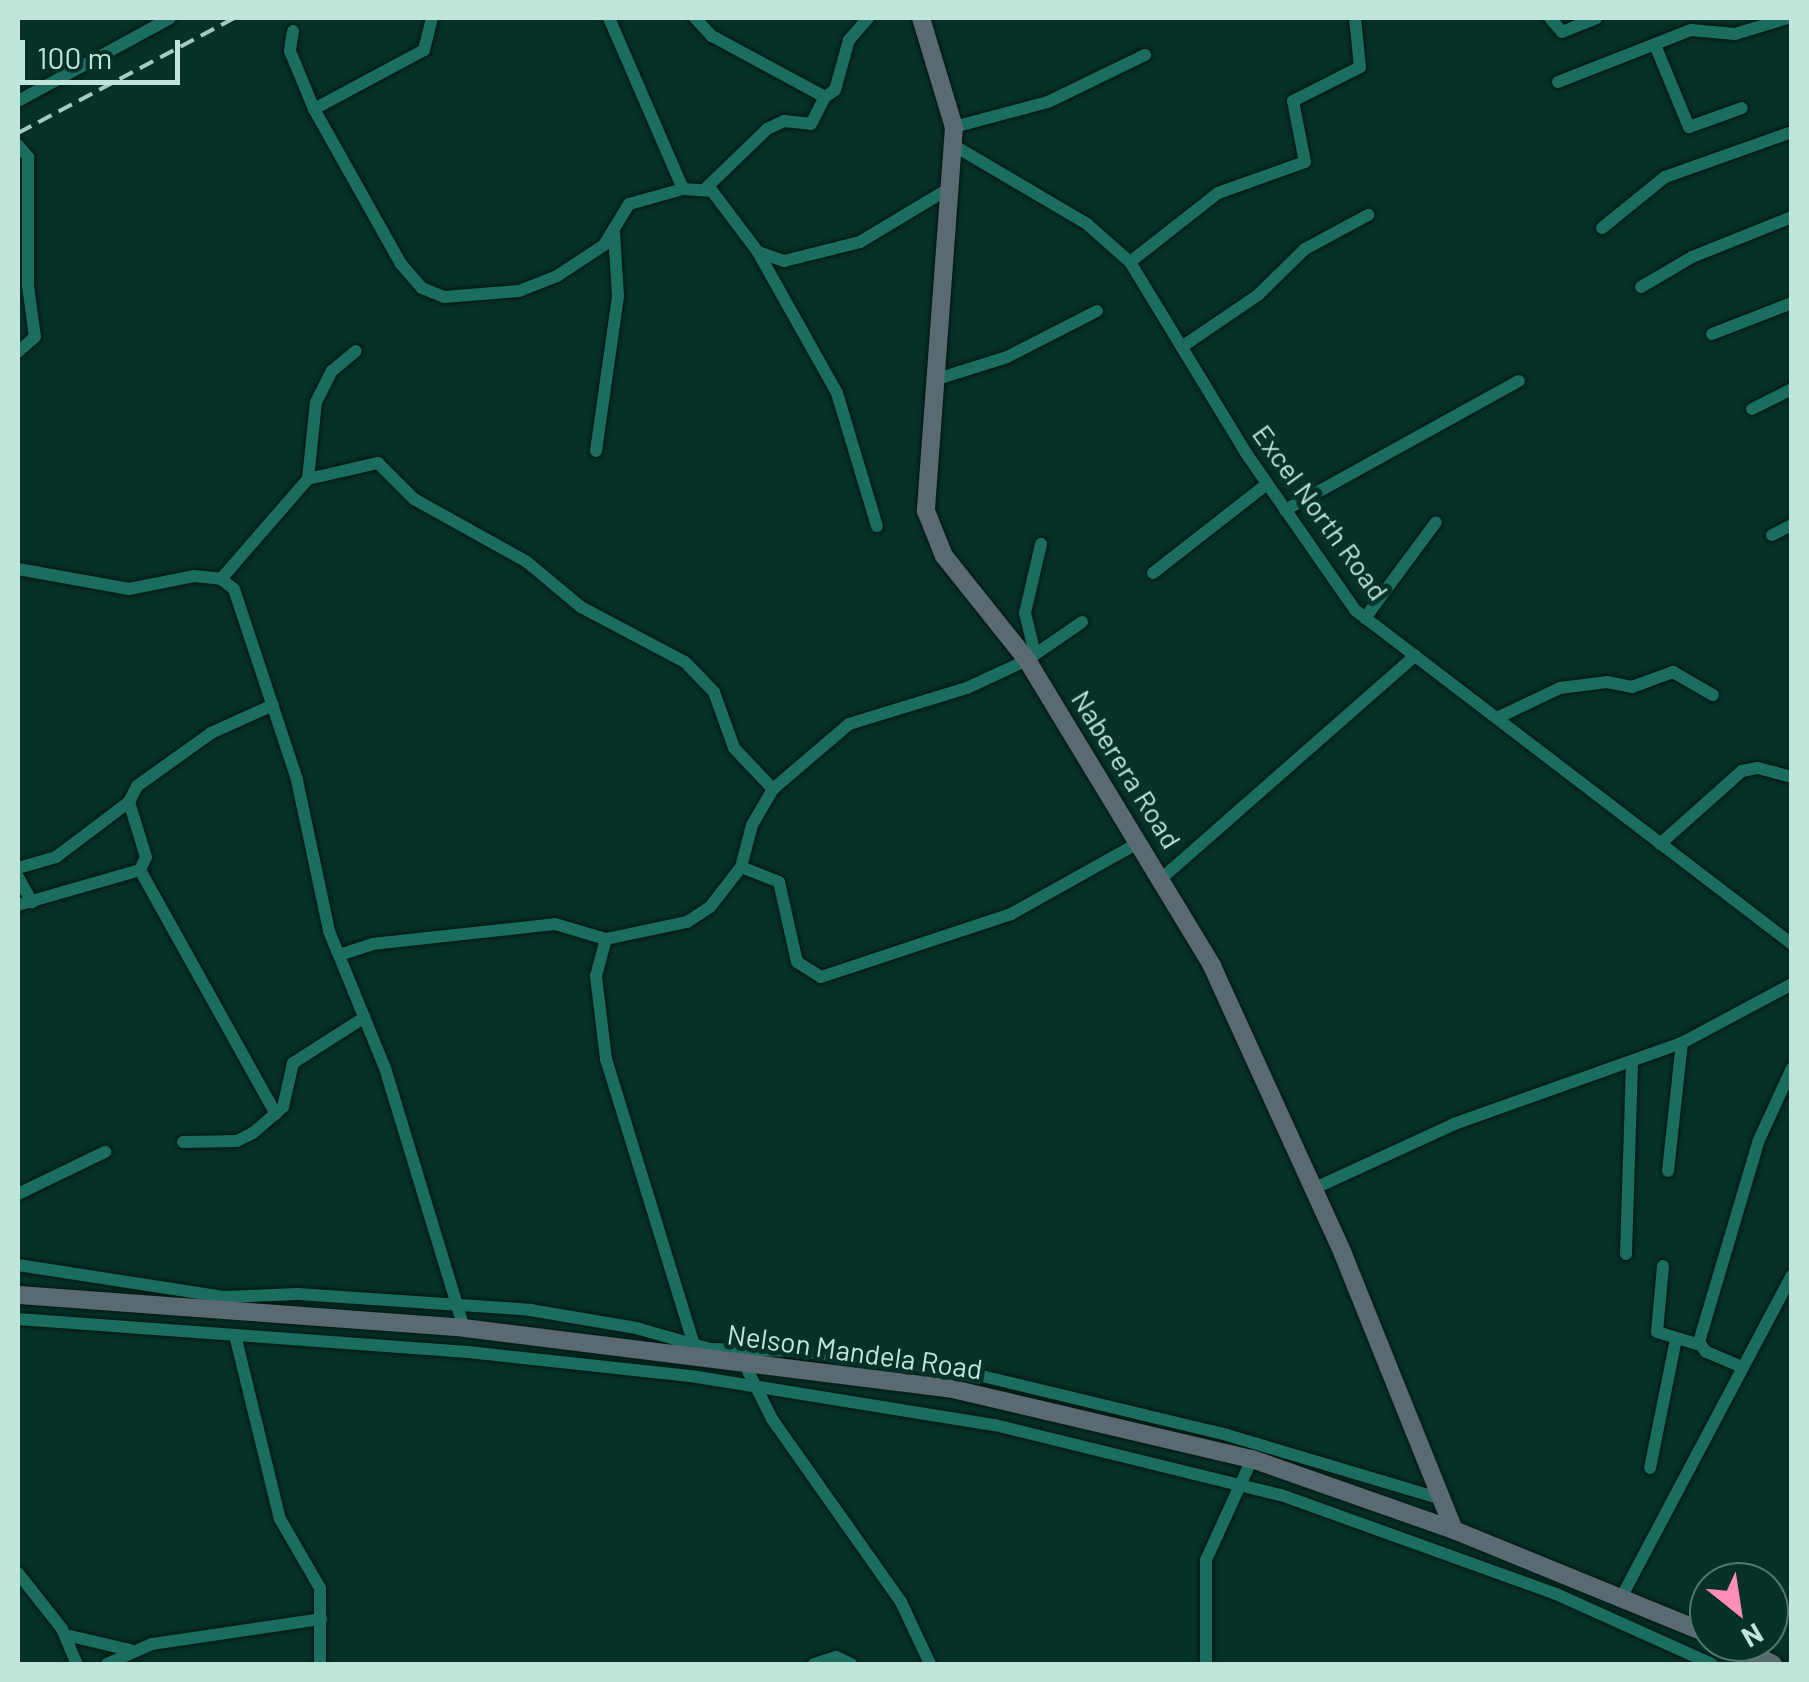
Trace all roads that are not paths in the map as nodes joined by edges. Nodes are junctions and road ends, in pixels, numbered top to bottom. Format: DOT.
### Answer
graph roads {
  1 [pos="170,18"];
  2 [pos="432,18"];
  3 [pos="609,18"];
  4 [pos="695,18"];
  5 [pos="868,18"];
  6 [pos="922,18"];
  7 [pos="1355,18"];
  8 [pos="1550,18"];
  9 [pos="1596,18"];
  10 [pos="1788,18"];
  11 [pos="294,31"];
  12 [pos="1655,45"];
  13 [pos="1145,55"];
  14 [pos="1558,82"];
  15 [pos="825,97"];
  16 [pos="18,101"];
  17 [pos="1742,108"];
  18 [pos="314,109"];
  19 [pos="1792,132"];
  20 [pos="954,136"];
  21 [pos="18,146"];
  22 [pos="706,188"];
  23 [pos="950,188"];
  24 [pos="683,189"];
  25 [pos="1368,215"];
  26 [pos="1792,217"];
  27 [pos="1602,228"];
  28 [pos="614,233"];
  29 [pos="758,252"];
  30 [pos="1130,262"];
  31 [pos="1642,287"];
  32 [pos="1792,303"];
  33 [pos="1096,310"];
  34 [pos="1712,334"];
  35 [pos="1184,346"];
  36 [pos="18,352"];
  37 [pos="356,352"];
  38 [pos="937,379"];
  39 [pos="1519,381"];
  40 [pos="1792,389"];
  41 [pos="1752,408"];
  42 [pos="596,451"];
  43 [pos="308,479"];
  44 [pos="1267,484"];
  45 [pos="1285,510"];
  46 [pos="1436,522"];
  47 [pos="877,526"];
  48 [pos="1792,526"];
  49 [pos="1772,534"];
  50 [pos="1041,544"];
  51 [pos="18,568"];
  52 [pos="1153,572"];
  53 [pos="221,579"];
  54 [pos="1365,618"];
  55 [pos="1082,622"];
  56 [pos="1415,656"];
  57 [pos="1031,657"];
  58 [pos="1713,695"];
  59 [pos="273,705"];
  60 [pos="1497,718"];
  61 [pos="1792,778"];
  62 [pos="773,789"];
  63 [pos="129,802"];
  64 [pos="1140,842"];
  65 [pos="1660,844"];
  66 [pos="742,867"];
  67 [pos="18,868"];
  68 [pos="140,870"];
  69 [pos="18,877"];
  70 [pos="1162,878"];
  71 [pos="25,904"];
  72 [pos="606,939"];
  73 [pos="1792,944"];
  74 [pos="339,955"];
  75 [pos="1792,984"];
  76 [pos="366,1017"];
  77 [pos="1682,1044"];
  78 [pos="1632,1062"];
  79 [pos="1792,1068"];
  80 [pos="276,1114"];
  81 [pos="183,1142"];
  82 [pos="105,1152"];
  83 [pos="1668,1171"];
  84 [pos="1313,1189"];
  85 [pos="18,1194"];
  86 [pos="1626,1254"];
  87 [pos="18,1265"];
  88 [pos="1663,1266"];
  89 [pos="1792,1275"];
  90 [pos="18,1295"];
  91 [pos="455,1305"];
  92 [pos="18,1320"];
  93 [pos="464,1328"];
  94 [pos="235,1335"];
  95 [pos="1676,1339"];
  96 [pos="694,1345"];
  97 [pos="1700,1345"];
  98 [pos="744,1362"];
  99 [pos="1742,1367"];
  100 [pos="752,1386"];
  101 [pos="1252,1458"];
  102 [pos="1650,1468"];
  103 [pos="1238,1481"];
  104 [pos="1442,1499"];
  105 [pos="1454,1530"];
  106 [pos="18,1572"];
  107 [pos="1622,1596"];
  108 [pos="321,1619"];
  109 [pos="1689,1625"];
  110 [pos="66,1636"];
  111 [pos="130,1650"];
  112 [pos="1689,1659"];
  113 [pos="77,1664"];
  114 [pos="107,1664"];
  115 [pos="320,1664"];
  116 [pos="814,1664"];
  117 [pos="851,1664"];
  118 [pos="930,1664"];
  119 [pos="1206,1664"];
  1 -- 16 [label="street"];
  2 -- 18 [label="street"];
  3 -- 24 [label="street"];
  4 -- 15 [label="street"];
  5 -- 15 [label="street"];
  6 -- 20 [label="main road, Naberera Road"];
  7 -- 30 [label="street"];
  8 -- 9 [label="street"];
  10 -- 12 [label="street"];
  11 -- 18 [label="street"];
  12 -- 14 [label="street"];
  12 -- 17 [label="street"];
  13 -- 20 [label="street"];
  15 -- 22 [label="street"];
  18 -- 28 [label="street"];
  19 -- 27 [label="street"];
  20 -- 23 [label="main road, Naberera Road"];
  20 -- 30 [label="street, Excel North Road"];
  21 -- 36 [label="street"];
  22 -- 24 [label="street"];
  22 -- 29 [label="street"];
  23 -- 29 [label="street"];
  23 -- 38 [label="main road, Naberera Road"];
  24 -- 28 [label="street"];
  25 -- 35 [label="street"];
  26 -- 31 [label="street"];
  28 -- 42 [label="street"];
  29 -- 47 [label="street"];
  30 -- 35 [label="street, Excel North Road"];
  32 -- 34 [label="street"];
  33 -- 38 [label="street"];
  35 -- 44 [label="street, Excel North Road"];
  37 -- 43 [label="street"];
  38 -- 57 [label="main road, Naberera Road"];
  39 -- 45 [label="street"];
  40 -- 41 [label="street"];
  43 -- 53 [label="street"];
  43 -- 62 [label="street"];
  44 -- 45 [label="street, Excel North Road"];
  44 -- 52 [label="street"];
  45 -- 54 [label="street, Excel North Road"];
  46 -- 54 [label="street"];
  48 -- 49 [label="street"];
  50 -- 57 [label="street"];
  51 -- 53 [label="street"];
  53 -- 59 [label="street"];
  54 -- 56 [label="street, Excel North Road"];
  55 -- 57 [label="street"];
  56 -- 60 [label="street, Excel North Road"];
  56 -- 70 [label="street"];
  57 -- 62 [label="street"];
  57 -- 64 [label="main road, Naberera Road"];
  58 -- 60 [label="street"];
  59 -- 63 [label="street"];
  59 -- 74 [label="street"];
  60 -- 65 [label="street, Excel North Road"];
  61 -- 65 [label="street"];
  62 -- 66 [label="street"];
  63 -- 67 [label="street"];
  63 -- 68 [label="street"];
  64 -- 66 [label="street"];
  64 -- 70 [label="main road, Naberera Road"];
  65 -- 73 [label="street, Excel North Road"];
  66 -- 72 [label="street"];
  68 -- 71 [label="street"];
  68 -- 80 [label="street"];
  69 -- 71 [label="street"];
  70 -- 84 [label="main road, Naberera Road"];
  72 -- 74 [label="street"];
  72 -- 96 [label="street"];
  74 -- 76 [label="street"];
  75 -- 77 [label="street"];
  76 -- 80 [label="street"];
  76 -- 91 [label="street"];
  77 -- 78 [label="street"];
  77 -- 83 [label="street"];
  78 -- 84 [label="street"];
  78 -- 86 [label="street"];
  79 -- 97 [label="street"];
  80 -- 81 [label="street"];
  82 -- 85 [label="street"];
  84 -- 104 [label="main road, Naberera Road"];
  87 -- 91 [label="street"];
  88 -- 95 [label="street"];
  89 -- 99 [label="street"];
  90 -- 93 [label="main road, Nelson Mandela Road"];
  91 -- 93 [label="street"];
  91 -- 96 [label="street"];
  92 -- 94 [label="street"];
  93 -- 98 [label="main road, Nelson Mandela Road"];
  94 -- 100 [label="street"];
  94 -- 108 [label="street"];
  95 -- 97 [label="street"];
  95 -- 102 [label="street"];
  96 -- 104 [label="street"];
  97 -- 99 [label="street"];
  98 -- 100 [label="street"];
  98 -- 101 [label="main road, Nelson Mandela Road"];
  99 -- 107 [label="street"];
  100 -- 103 [label="street"];
  100 -- 118 [label="street"];
  101 -- 103 [label="street"];
  101 -- 105 [label="main road, Nelson Mandela Road"];
  103 -- 112 [label="street"];
  103 -- 119 [label="street"];
  104 -- 105 [label="main road, Naberera Road"];
  105 -- 107 [label="main road, Nelson Mandela Road"];
  106 -- 110 [label="street"];
  107 -- 109 [label="main road, Nelson Mandela Road"];
  108 -- 111 [label="street"];
  108 -- 115 [label="street"];
  110 -- 111 [label="street"];
  110 -- 113 [label="street"];
  111 -- 114 [label="street"];
  116 -- 117 [label="street"];
}
